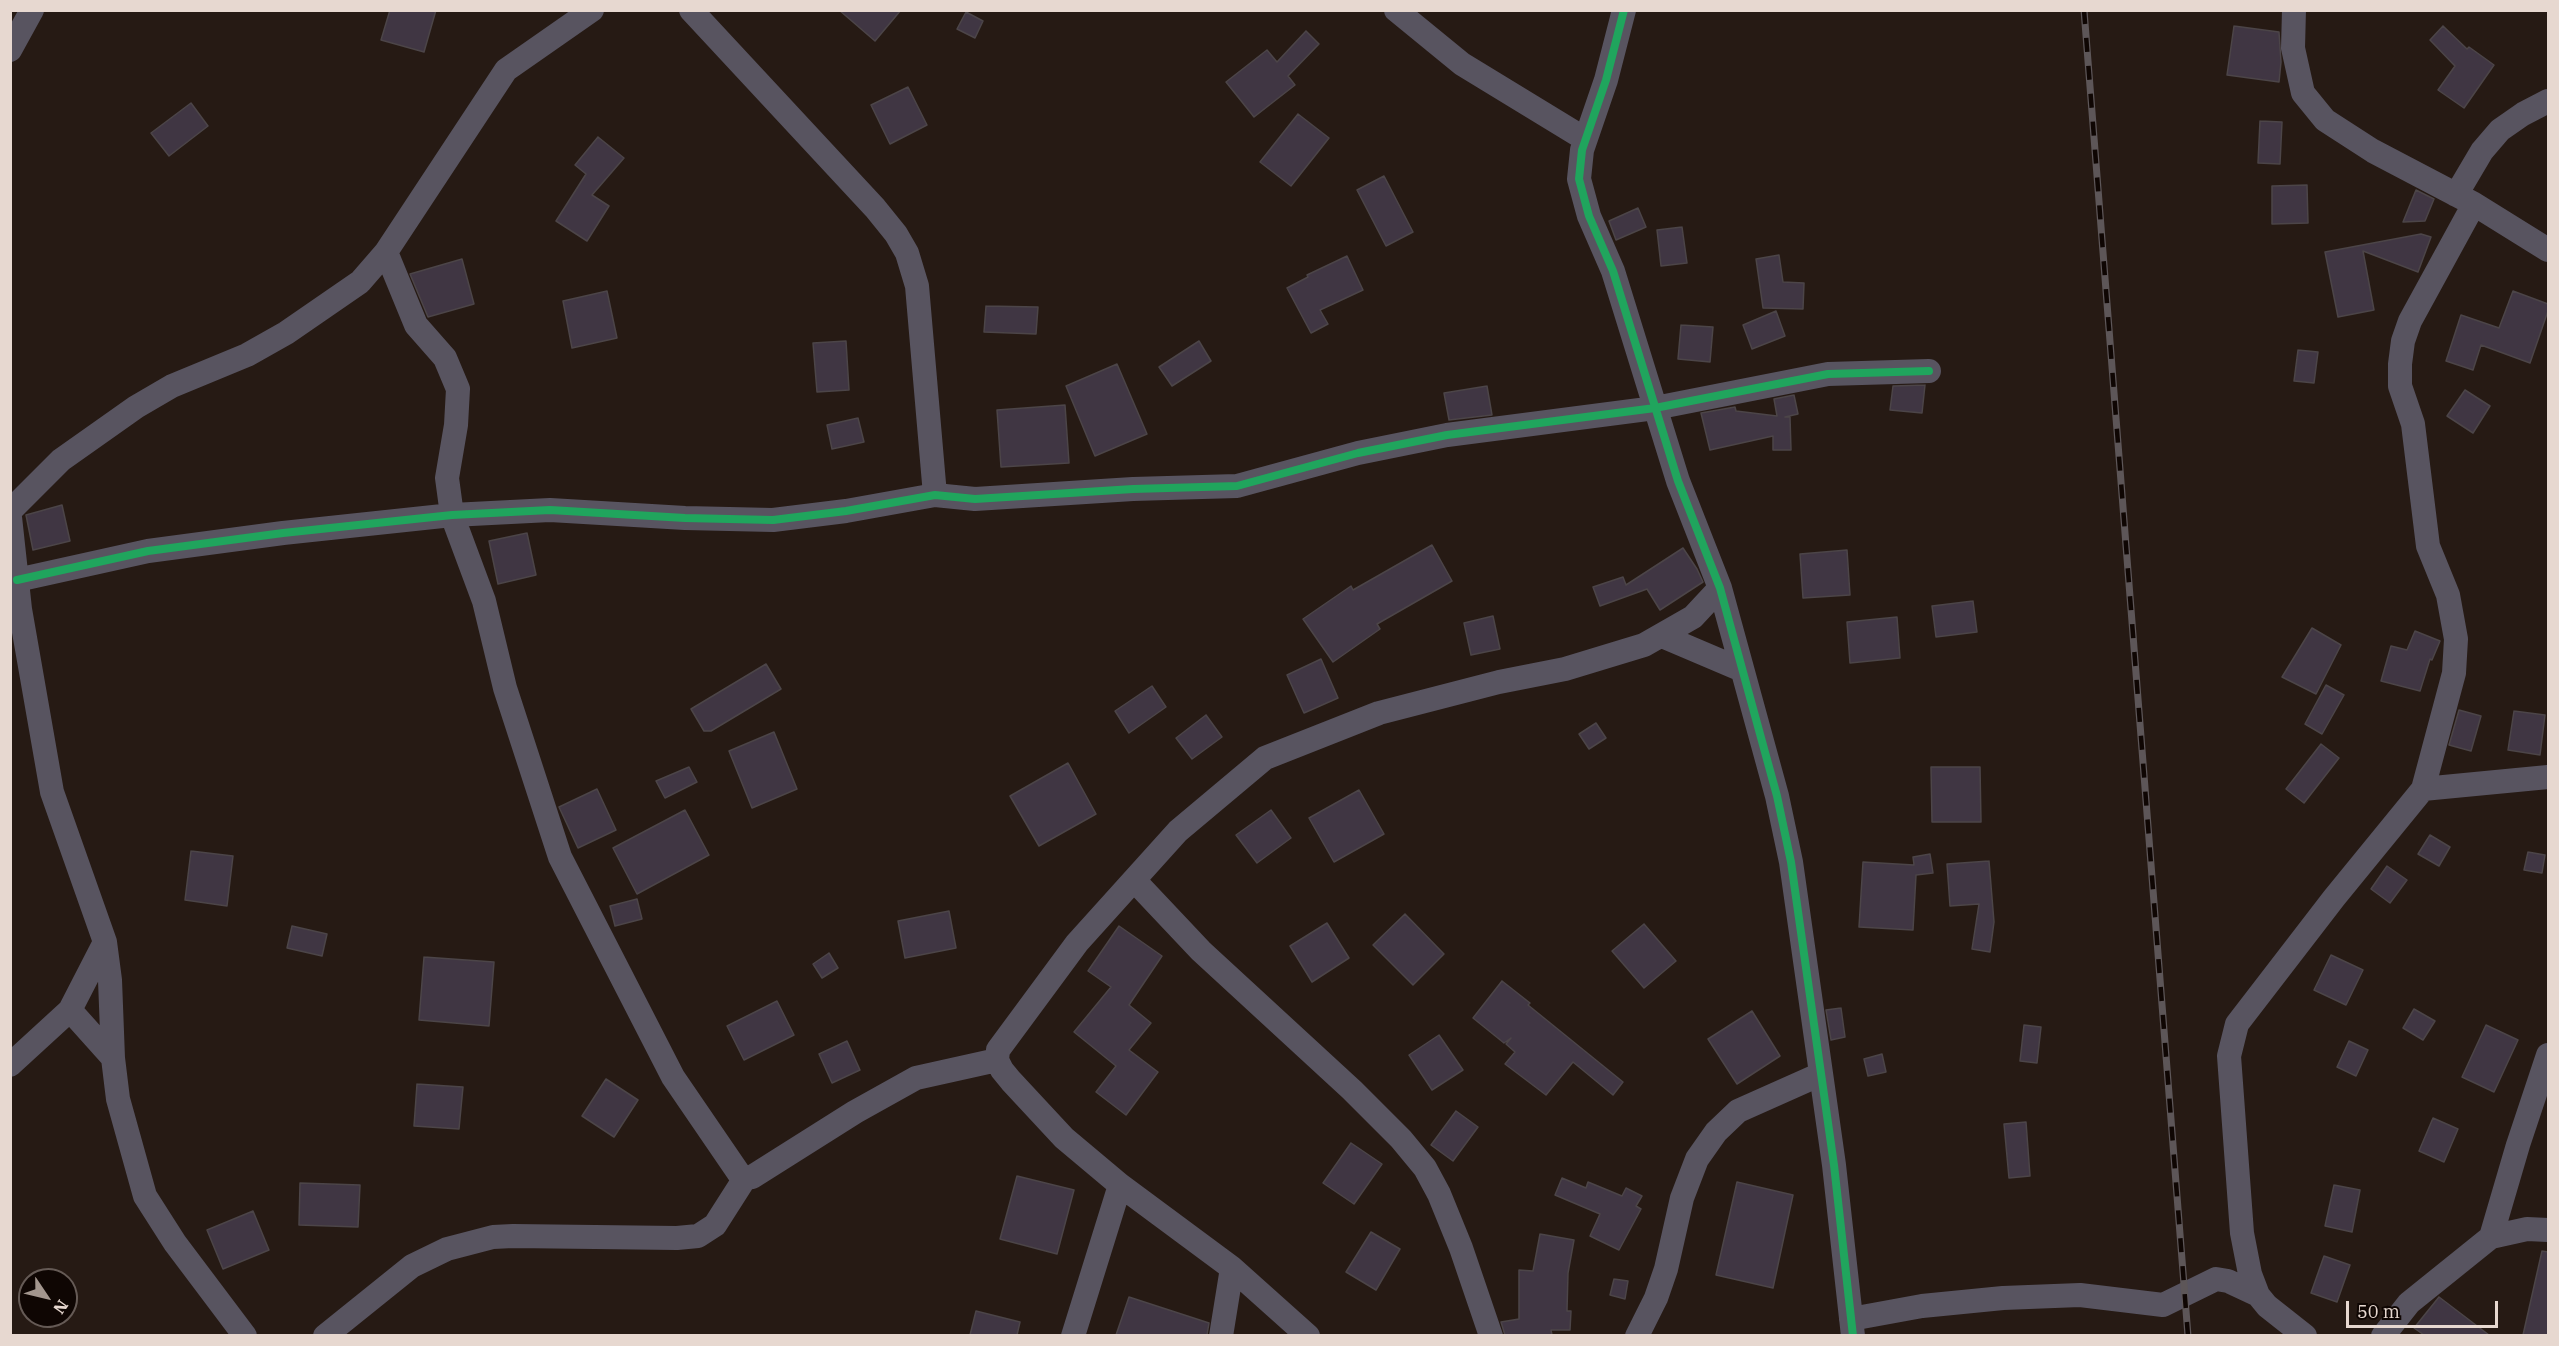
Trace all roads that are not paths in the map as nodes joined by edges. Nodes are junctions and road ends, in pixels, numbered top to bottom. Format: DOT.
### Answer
graph roads {
  1 [pos="32,10"];
  2 [pos="592,10"];
  3 [pos="691,10"];
  4 [pos="1396,10"];
  5 [pos="1623,10"];
  6 [pos="2294,10"];
  7 [pos="10,50"];
  8 [pos="2548,101"];
  9 [pos="1586,139"];
  10 [pos="2465,200"];
  11 [pos="2548,250"];
  12 [pos="386,252"];
  13 [pos="1929,371"];
  14 [pos="1655,408"];
  15 [pos="935,495"];
  16 [pos="10,511"];
  17 [pos="452,515"];
  18 [pos="10,517"];
  19 [pos="17,580"];
  20 [pos="1720,588"];
  21 [pos="1662,636"];
  22 [pos="1742,670"];
  23 [pos="2548,777"];
  24 [pos="2423,789"];
  25 [pos="1134,880"];
  26 [pos="105,942"];
  27 [pos="70,1010"];
  28 [pos="2548,1056"];
  29 [pos="113,1058"];
  30 [pos="997,1060"];
  31 [pos="10,1065"];
  32 [pos="1821,1074"];
  33 [pos="745,1178"];
  34 [pos="1120,1185"];
  35 [pos="2548,1230"];
  36 [pos="2491,1237"];
  37 [pos="1232,1268"];
  38 [pos="2258,1295"];
  39 [pos="1852,1327"];
  40 [pos="1489,1334"];
  41 [pos="245,1335"];
  42 [pos="325,1335"];
  43 [pos="1073,1335"];
  44 [pos="1221,1335"];
  45 [pos="1308,1335"];
  46 [pos="1637,1335"];
  47 [pos="2305,1335"];
  48 [pos="2383,1335"];
  1 -- 7 [label="street"];
  2 -- 12 [label="street"];
  3 -- 15 [label="street"];
  4 -- 9 [label="street"];
  5 -- 9 [label="street"];
  6 -- 10 [label="street"];
  8 -- 10 [label="street"];
  9 -- 14 [label="street"];
  10 -- 11 [label="street"];
  10 -- 24 [label="street"];
  12 -- 16 [label="street"];
  12 -- 17 [label="street"];
  13 -- 14 [label="street"];
  14 -- 15 [label="street"];
  14 -- 20 [label="street"];
  15 -- 17 [label="street"];
  17 -- 19 [label="street"];
  17 -- 33 [label="street"];
  18 -- 19 [label="street"];
  19 -- 26 [label="street"];
  20 -- 21 [label="street"];
  20 -- 22 [label="street"];
  21 -- 22 [label="street"];
  21 -- 25 [label="street"];
  22 -- 32 [label="street"];
  23 -- 24 [label="street"];
  24 -- 38 [label="street"];
  25 -- 30 [label="street"];
  25 -- 40 [label="street"];
  26 -- 27 [label="street"];
  26 -- 29 [label="street"];
  27 -- 29 [label="street"];
  27 -- 31 [label="street"];
  28 -- 36 [label="street"];
  29 -- 41 [label="street"];
  30 -- 33 [label="street"];
  30 -- 34 [label="street"];
  32 -- 39 [label="street"];
  32 -- 46 [label="street"];
  33 -- 42 [label="street"];
  34 -- 37 [label="street"];
  34 -- 43 [label="street"];
  35 -- 36 [label="street"];
  36 -- 48 [label="street"];
  37 -- 44 [label="street"];
  37 -- 45 [label="street"];
  38 -- 39 [label="street"];
  38 -- 47 [label="street"];
}
